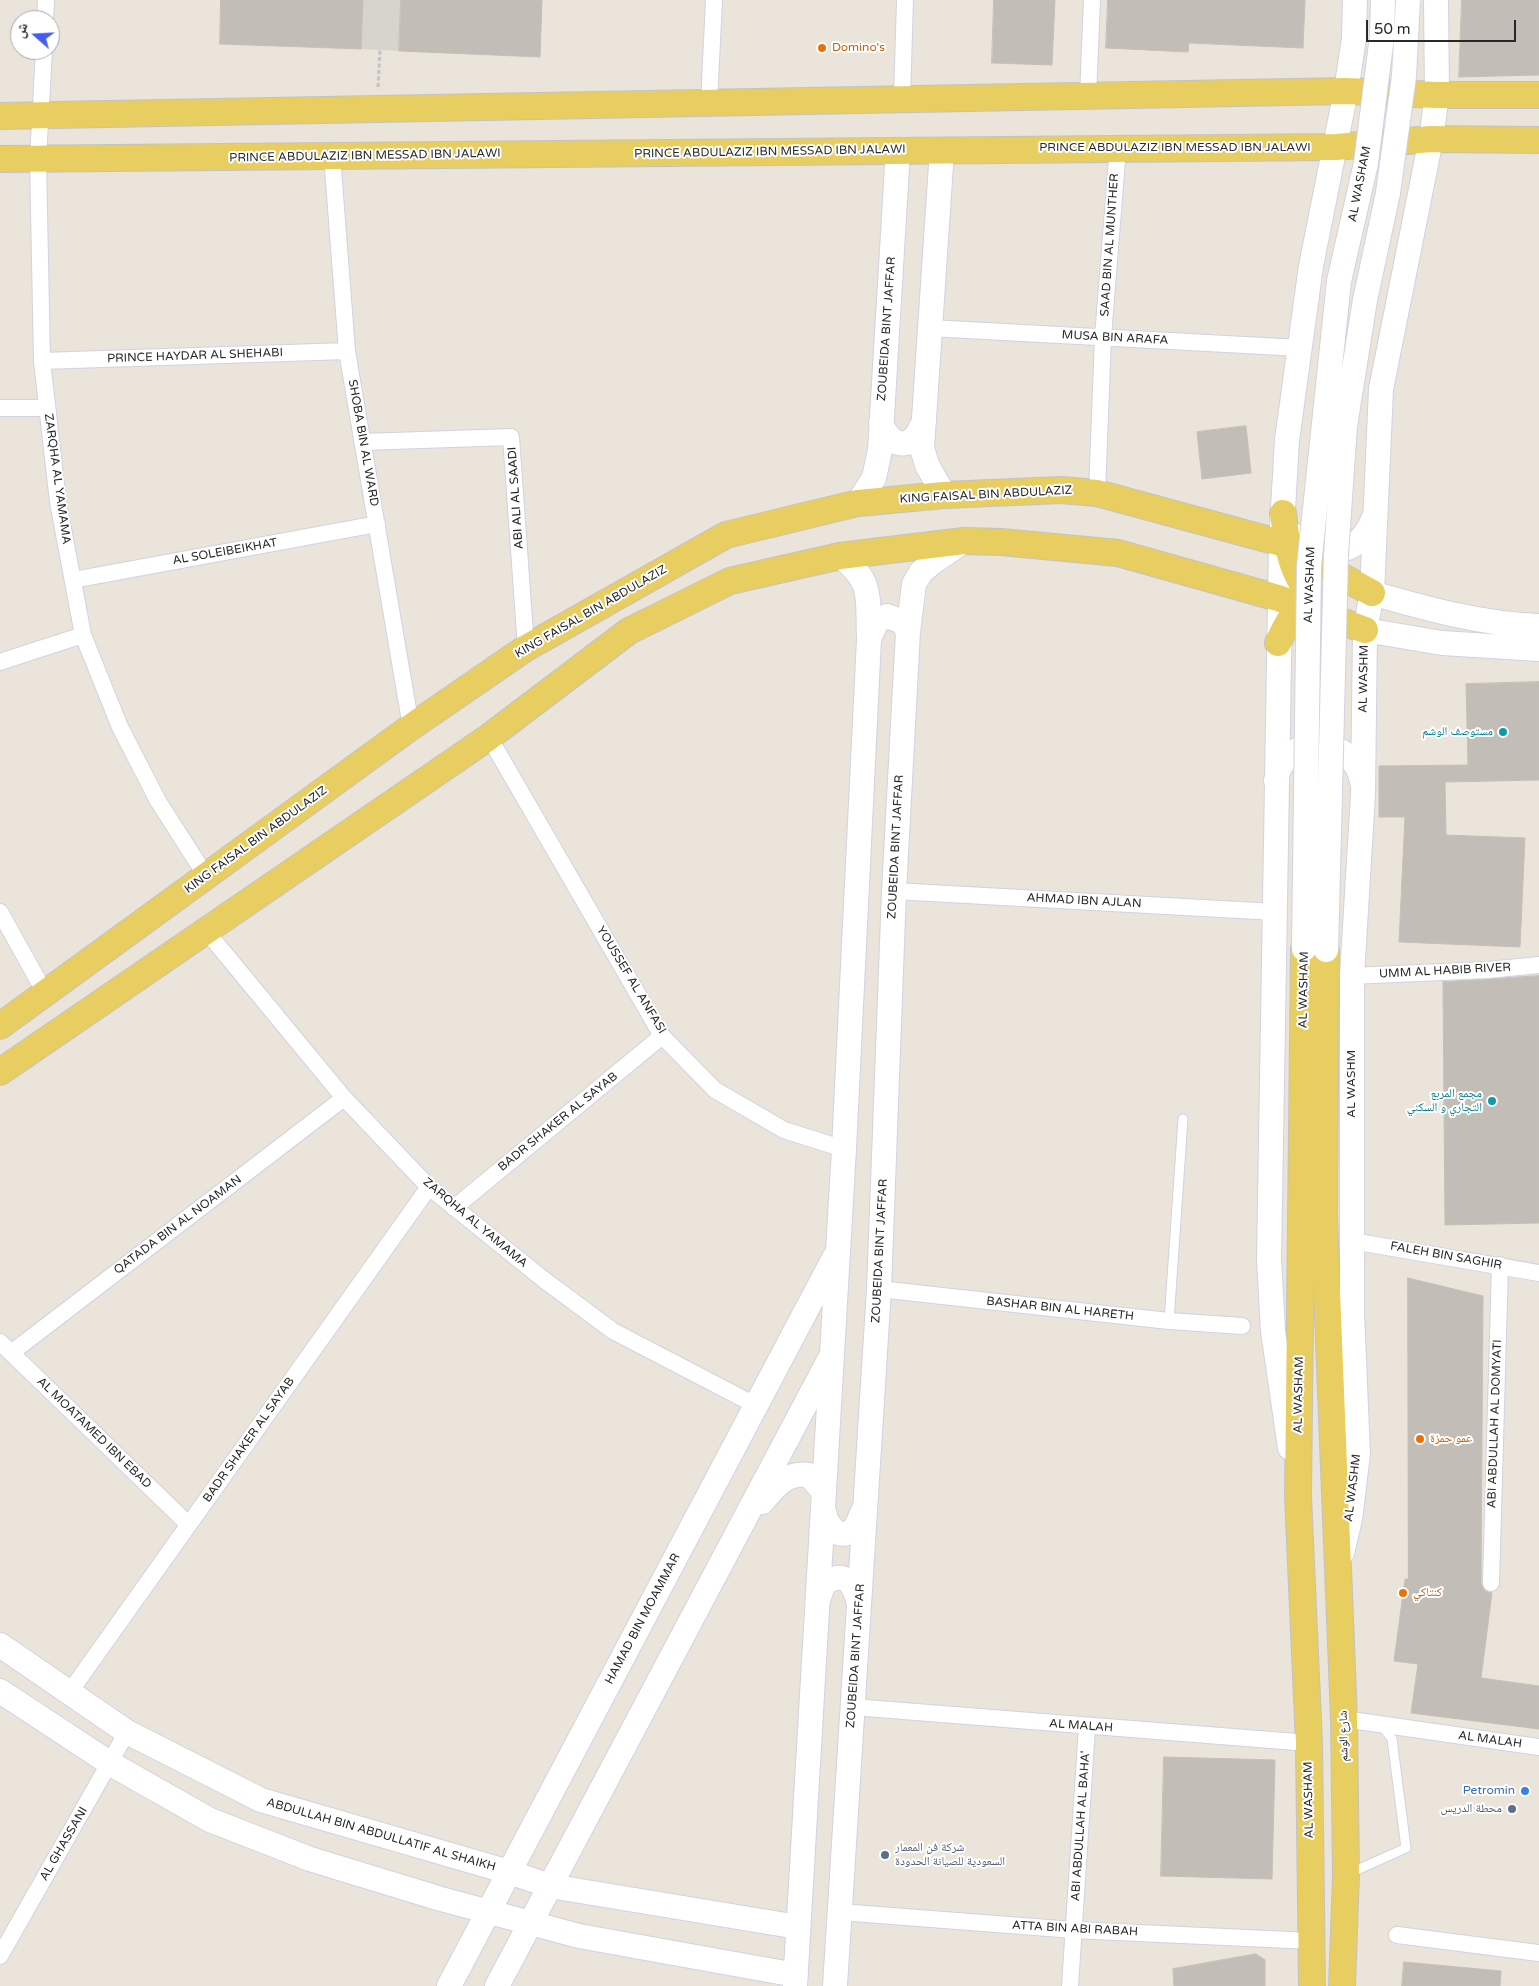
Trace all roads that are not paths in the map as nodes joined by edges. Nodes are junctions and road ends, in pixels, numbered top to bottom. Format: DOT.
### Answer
graph roads {
  1 [pos="714,0"];
  2 [pos="904,0"];
  3 [pos="1092,0"];
  4 [pos="1355,0"];
  5 [pos="1383,0"];
  6 [pos="1408,0"];
  7 [pos="1436,0"];
  8 [pos="43,60"];
  9 [pos="1346,91"];
  10 [pos="1437,95"];
  11 [pos="1539,95"];
  12 [pos="1088,96"];
  13 [pos="902,99"];
  14 [pos="709,103"];
  15 [pos="0,116"];
  16 [pos="40,116"];
  17 [pos="1431,139"];
  18 [pos="1539,140"];
  19 [pos="1118,147"];
  20 [pos="1336,147"];
  21 [pos="898,150"];
  22 [pos="942,150"];
  23 [pos="332,156"];
  24 [pos="0,159"];
  25 [pos="38,159"];
  26 [pos="930,328"];
  27 [pos="1103,337"];
  28 [pos="1300,348"];
  29 [pos="347,351"];
  30 [pos="42,361"];
  31 [pos="0,408"];
  32 [pos="47,408"];
  33 [pos="881,422"];
  34 [pos="924,422"];
  35 [pos="362,442"];
  36 [pos="1097,493"];
  37 [pos="944,495"];
  38 [pos="858,503"];
  39 [pos="1283,513"];
  40 [pos="1375,515"];
  41 [pos="376,524"];
  42 [pos="964,541"];
  43 [pos="1284,544"];
  44 [pos="840,556"];
  45 [pos="73,580"];
  46 [pos="1372,593"];
  47 [pos="1297,601"];
  48 [pos="1539,626"];
  49 [pos="1365,630"];
  50 [pos="908,632"];
  51 [pos="83,635"];
  52 [pos="869,639"];
  53 [pos="1278,643"];
  54 [pos="526,648"];
  55 [pos="1539,650"];
  56 [pos="0,662"];
  57 [pos="411,727"];
  58 [pos="488,737"];
  59 [pos="1275,790"];
  60 [pos="1362,794"];
  61 [pos="206,876"];
  62 [pos="894,891"];
  63 [pos="0,912"];
  64 [pos="1275,912"];
  65 [pos="206,932"];
  66 [pos="1315,949"];
  67 [pos="1539,965"];
  68 [pos="1352,976"];
  69 [pos="45,993"];
  70 [pos="0,1026"];
  71 [pos="662,1036"];
  72 [pos="0,1072"];
  73 [pos="344,1098"];
  74 [pos="1183,1119"];
  75 [pos="844,1149"];
  76 [pos="429,1187"];
  77 [pos="454,1208"];
  78 [pos="1352,1240"];
  79 [pos="838,1252"];
  80 [pos="1500,1265"];
  81 [pos="1539,1273"];
  82 [pos="879,1289"];
  83 [pos="1169,1321"];
  84 [pos="1242,1326"];
  85 [pos="5,1348"];
  86 [pos="832,1354"];
  87 [pos="757,1406"];
  88 [pos="1334,1487"];
  89 [pos="1298,1496"];
  90 [pos="823,1500"];
  91 [pos="866,1503"];
  92 [pos="188,1524"];
  93 [pos="742,1524"];
  94 [pos="1337,1573"];
  95 [pos="1491,1583"];
  96 [pos="817,1604"];
  97 [pos="859,1604"];
  98 [pos="0,1645"];
  99 [pos="0,1692"];
  100 [pos="69,1693"];
  101 [pos="853,1707"];
  102 [pos="1344,1720"];
  103 [pos="1381,1724"];
  104 [pos="1087,1726"];
  105 [pos="127,1732"];
  106 [pos="1308,1743"];
  107 [pos="1539,1748"];
  108 [pos="111,1764"];
  109 [pos="509,1872"];
  110 [pos="1346,1876"];
  111 [pos="550,1886"];
  112 [pos="489,1910"];
  113 [pos="840,1912"];
  114 [pos="531,1921"];
  115 [pos="798,1927"];
  116 [pos="1074,1930"];
  117 [pos="1397,1935"];
  118 [pos="1311,1941"];
  119 [pos="1539,1953"];
  120 [pos="0,1956"];
  121 [pos="795,1981"];
  122 [pos="449,1986"];
  123 [pos="497,1986"];
  124 [pos="835,1986"];
  125 [pos="1070,1986"];
  126 [pos="1312,1986"];
  127 [pos="1342,1986"];
  1 -- 14 [label="street"];
  2 -- 13 [label="street"];
  3 -- 12 [label="street"];
  4 -- 9 [label="street"];
  5 -- 66 [label="street, AL WASHAM, bridge"];
  6 -- 66 [label="street, AL WASHAM, bridge"];
  7 -- 10 [label="street"];
  8 -- 16 [label="street, ZARQHA AL YAMAMA"];
  9 -- 10 [label="main road"];
  9 -- 12 [label="main road"];
  9 -- 20 [label="street"];
  10 -- 11 [label="main road"];
  10 -- 17 [label="street"];
  12 -- 13 [label="main road"];
  13 -- 14 [label="main road"];
  14 -- 16 [label="main road"];
  15 -- 16 [label="main road"];
  16 -- 25 [label="street, ZARQHA AL YAMAMA"];
  17 -- 18 [label="main road, PRINCE ABDULAZIZ IBN MESSAD IBN JALAWI"];
  17 -- 20 [label="main road, PRINCE ABDULAZIZ IBN MESSAD IBN JALAWI"];
  17 -- 40 [label="street"];
  19 -- 20 [label="main road, PRINCE ABDULAZIZ IBN MESSAD IBN JALAWI"];
  19 -- 22 [label="main road, PRINCE ABDULAZIZ IBN MESSAD IBN JALAWI"];
  19 -- 27 [label="street, SAAD BIN AL MUNTHER"];
  20 -- 28 [label="street"];
  21 -- 22 [label="main road, PRINCE ABDULAZIZ IBN MESSAD IBN JALAWI"];
  21 -- 23 [label="main road, PRINCE ABDULAZIZ IBN MESSAD IBN JALAWI"];
  21 -- 33 [label="street, ZOUBEIDA BINT JAFFAR"];
  22 -- 26 [label="street"];
  23 -- 25 [label="main road, PRINCE ABDULAZIZ IBN MESSAD IBN JALAWI"];
  23 -- 29 [label="street, SHOBA BIN AL WARD"];
  24 -- 25 [label="main road, PRINCE ABDULAZIZ IBN MESSAD IBN JALAWI"];
  25 -- 30 [label="street, ZARQHA AL YAMAMA"];
  26 -- 27 [label="street, MUSA BIN ARAFA"];
  26 -- 34 [label="street"];
  27 -- 28 [label="street, MUSA BIN ARAFA"];
  27 -- 36 [label="street, SAAD BIN AL MUNTHER"];
  28 -- 39 [label="street"];
  29 -- 30 [label="street, PRINCE HAYDAR AL SHEHABI"];
  29 -- 35 [label="street, SHOBA BIN AL WARD"];
  30 -- 32 [label="street, ZARQHA AL YAMAMA"];
  31 -- 32 [label="street"];
  32 -- 45 [label="street, ZARQHA AL YAMAMA"];
  33 -- 34 [label="street"];
  33 -- 38 [label="street, ZOUBEIDA BINT JAFFAR"];
  34 -- 37 [label="street"];
  35 -- 41 [label="street, SHOBA BIN AL WARD"];
  35 -- 54 [label="street, ABI ALI AL SAADI"];
  36 -- 37 [label="main road, KING FAISAL BIN ABDULAZIZ"];
  36 -- 43 [label="main road, KING FAISAL BIN ABDULAZIZ"];
  37 -- 38 [label="main road, KING FAISAL BIN ABDULAZIZ"];
  38 -- 54 [label="main road, KING FAISAL BIN ABDULAZIZ"];
  39 -- 40 [label="street"];
  39 -- 43 [label="main road"];
  40 -- 46 [label="street"];
  41 -- 45 [label="street, AL SOLEIBEIKHAT"];
  41 -- 57 [label="street, SHOBA BIN AL WARD"];
  42 -- 44 [label="main road"];
  42 -- 47 [label="main road"];
  42 -- 50 [label="street, ZOUBEIDA BINT JAFFAR"];
  43 -- 46 [label="main road, KING FAISAL BIN ABDULAZIZ"];
  43 -- 47 [label="street"];
  43 -- 47 [label="main road"];
  44 -- 52 [label="street"];
  44 -- 58 [label="main road"];
  45 -- 51 [label="street, ZARQHA AL YAMAMA"];
  46 -- 47 [label="main road"];
  46 -- 48 [label="street"];
  46 -- 49 [label="street, AL WASHM"];
  47 -- 49 [label="main road"];
  47 -- 53 [label="main road"];
  49 -- 55 [label="street"];
  49 -- 60 [label="street, AL WASHM"];
  50 -- 52 [label="street"];
  50 -- 62 [label="street, ZOUBEIDA BINT JAFFAR"];
  51 -- 56 [label="street"];
  51 -- 61 [label="street, ZARQHA AL YAMAMA"];
  52 -- 75 [label="street"];
  53 -- 59 [label="street"];
  54 -- 57 [label="main road, KING FAISAL BIN ABDULAZIZ"];
  57 -- 61 [label="main road, KING FAISAL BIN ABDULAZIZ"];
  58 -- 65 [label="main road"];
  58 -- 71 [label="street, YOUSSEF AL ANFASI"];
  59 -- 60 [label="street"];
  59 -- 64 [label="street"];
  60 -- 68 [label="street, AL WASHM"];
  61 -- 69 [label="main road, KING FAISAL BIN ABDULAZIZ"];
  62 -- 64 [label="street, AHMAD IBN AJLAN"];
  62 -- 82 [label="street, ZOUBEIDA BINT JAFFAR"];
  63 -- 69 [label="street"];
  64 -- 89 [label="street"];
  65 -- 72 [label="main road"];
  65 -- 73 [label="street, ZARQHA AL YAMAMA"];
  66 -- 88 [label="main road, AL WASHAM"];
  66 -- 89 [label="main road, AL WASHAM"];
  67 -- 68 [label="street, UMM AL HABIB RIVER"];
  68 -- 78 [label="street, AL WASHM"];
  69 -- 70 [label="main road, KING FAISAL BIN ABDULAZIZ"];
  71 -- 75 [label="street, YOUSSEF AL ANFASI"];
  71 -- 77 [label="street, BADR SHAKER AL SAYAB"];
  73 -- 76 [label="street, ZARQHA AL YAMAMA"];
  73 -- 85 [label="street, QATADA BIN AL NOAMAN"];
  74 -- 83 [label="lane"];
  75 -- 79 [label="street"];
  76 -- 77 [label="street, ZARQHA AL YAMAMA"];
  76 -- 92 [label="street, BADR SHAKER AL SAYAB"];
  77 -- 87 [label="street, ZARQHA AL YAMAMA"];
  78 -- 80 [label="street, FALEH BIN SAGHIR"];
  78 -- 94 [label="street, AL WASHM"];
  79 -- 86 [label="street"];
  79 -- 87 [label="street, HAMAD BIN MOAMMAR"];
  80 -- 81 [label="street, FALEH BIN SAGHIR"];
  80 -- 95 [label="street, ABI ABDULLAH AL DOMYATI"];
  82 -- 83 [label="street, BASHAR BIN AL HARETH"];
  82 -- 91 [label="street, ZOUBEIDA BINT JAFFAR"];
  83 -- 84 [label="street, BASHAR BIN AL HARETH"];
  85 -- 92 [label="street, AL MOATAMED IBN EBAD"];
  86 -- 90 [label="street"];
  86 -- 93 [label="street"];
  87 -- 109 [label="street, HAMAD BIN MOAMMAR"];
  88 -- 94 [label="main road, شارع الوشم"];
  89 -- 106 [label="main road, AL WASHAM"];
  90 -- 91 [label="street"];
  90 -- 93 [label="street"];
  90 -- 96 [label="street"];
  91 -- 97 [label="street, ZOUBEIDA BINT JAFFAR"];
  92 -- 100 [label="street, BADR SHAKER AL SAYAB"];
  93 -- 111 [label="street"];
  94 -- 102 [label="main road, شارع الوشم"];
  96 -- 97 [label="street"];
  96 -- 115 [label="street"];
  97 -- 101 [label="street, ZOUBEIDA BINT JAFFAR"];
  98 -- 100 [label="street, ABDULLAH BIN ABDULLATIF AL SHAIKH"];
  99 -- 108 [label="street"];
  100 -- 105 [label="street, ABDULLAH BIN ABDULLATIF AL SHAIKH"];
  101 -- 104 [label="street, AL MALAH"];
  101 -- 113 [label="street, ZOUBEIDA BINT JAFFAR"];
  102 -- 103 [label="street, AL MALAH"];
  102 -- 110 [label="main road, شارع الوشم"];
  103 -- 107 [label="street, AL MALAH"];
  103 -- 110 [label="lane"];
  104 -- 106 [label="street, AL MALAH"];
  104 -- 116 [label="street, ABI ABDULLAH AL BAHA'"];
  105 -- 108 [label="street, AL GHASSANI"];
  105 -- 109 [label="street, ABDULLAH BIN ABDULLATIF AL SHAIKH"];
  106 -- 118 [label="main road, AL WASHAM"];
  108 -- 112 [label="street"];
  108 -- 120 [label="street, AL GHASSANI"];
  109 -- 111 [label="street, ABDULLAH BIN ABDULLATIF AL SHAIKH"];
  109 -- 112 [label="street, HAMAD BIN MOAMMAR"];
  110 -- 127 [label="main road, شارع الوشم"];
  111 -- 114 [label="street"];
  111 -- 115 [label="street, ABDULLAH BIN ABDULLATIF AL SHAIKH"];
  112 -- 114 [label="street"];
  112 -- 122 [label="street, HAMAD BIN MOAMMAR"];
  113 -- 116 [label="street, ATTA BIN ABI RABAH"];
  113 -- 124 [label="street, ZOUBEIDA BINT JAFFAR"];
  114 -- 121 [label="street"];
  114 -- 123 [label="street"];
  115 -- 121 [label="street"];
  116 -- 118 [label="street, ATTA BIN ABI RABAH"];
  116 -- 125 [label="street, ABI ABDULLAH AL BAHA'"];
  117 -- 119 [label="street"];
  118 -- 126 [label="main road, AL WASHAM"];
}
